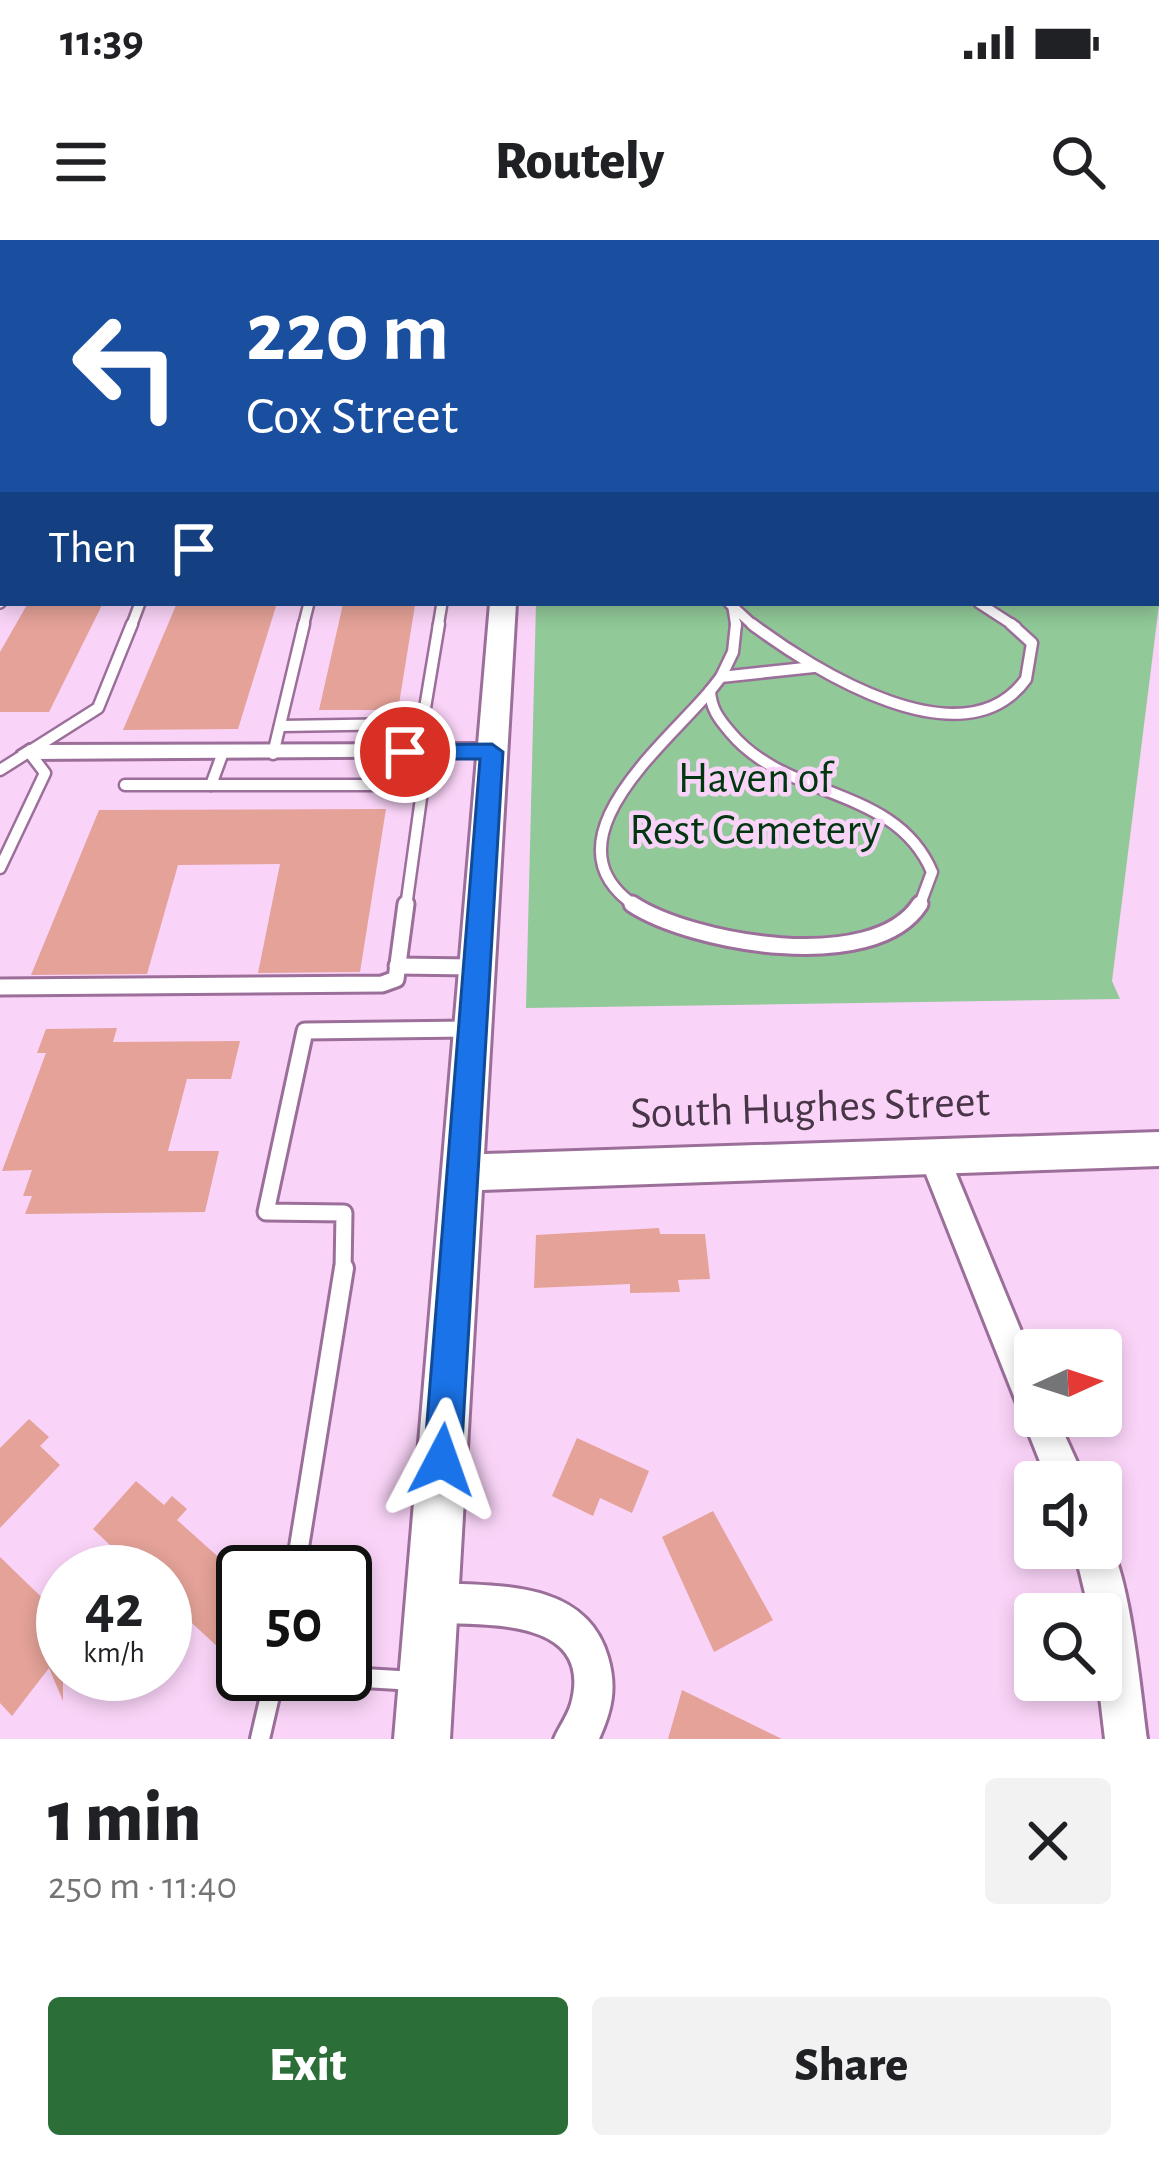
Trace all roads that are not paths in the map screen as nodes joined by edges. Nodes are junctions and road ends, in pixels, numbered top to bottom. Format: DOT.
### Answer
graph roads {
  1 [pos="139,606"];
  2 [pos="308,606"];
  3 [pos="442,606"];
  4 [pos="503,606"];
  5 [pos="731,606"];
  6 [pos="985,606"];
  7 [pos="814,667"];
  8 [pos="721,677"];
  9 [pos="710,691"];
  10 [pos="408,724"];
  11 [pos="280,726"];
  12 [pos="29,752"];
  13 [pos="398,752"];
  14 [pos="492,752"];
  15 [pos="274,754"];
  16 [pos="222,755"];
  17 [pos="0,757"];
  18 [pos="0,770"];
  19 [pos="125,784"];
  20 [pos="212,784"];
  21 [pos="386,784"];
  22 [pos="0,868"];
  23 [pos="397,966"];
  24 [pos="478,967"];
  25 [pos="0,987"];
  26 [pos="472,1029"];
  27 [pos="1159,1149"];
  28 [pos="933,1154"];
  29 [pos="464,1173"];
  30 [pos="1014,1355"];
  31 [pos="299,1545"];
  32 [pos="1099,1569"];
  33 [pos="432,1603"];
  34 [pos="372,1679"];
  35 [pos="426,1682"];
  36 [pos="268,1701"];
  37 [pos="260,1739"];
  38 [pos="422,1739"];
  39 [pos="575,1739"];
  40 [pos="1126,1739"];
  1 -- 12 [label="lane"];
  2 -- 11 [label="lane"];
  3 -- 10 [label="lane"];
  4 -- 14 [label="main road"];
  5 -- 7 [label="lane"];
  5 -- 8 [label="lane"];
  6 -- 7 [label="lane"];
  7 -- 8 [label="lane"];
  8 -- 9 [label="lane"];
  9 -- 9 [label="lane"];
  10 -- 11 [label="lane"];
  10 -- 13 [label="lane"];
  11 -- 15 [label="lane"];
  12 -- 16 [label="street"];
  12 -- 17 [label="lane"];
  12 -- 18 [label="lane"];
  12 -- 22 [label="lane"];
  13 -- 14 [label="street"];
  13 -- 15 [label="street"];
  13 -- 21 [label="lane"];
  14 -- 24 [label="main road"];
  15 -- 16 [label="street"];
  16 -- 20 [label="lane"];
  19 -- 20 [label="lane"];
  20 -- 21 [label="lane"];
  21 -- 23 [label="lane"];
  23 -- 24 [label="lane"];
  23 -- 25 [label="lane"];
  24 -- 26 [label="main road"];
  26 -- 29 [label="main road"];
  26 -- 31 [label="lane"];
  27 -- 28 [label="main road, South Hughes Street"];
  28 -- 29 [label="main road, South Hughes Street"];
  28 -- 30 [label="street"];
  29 -- 33 [label="main road"];
  32 -- 40 [label="street"];
  33 -- 35 [label="main road"];
  33 -- 39 [label="street"];
  34 -- 35 [label="lane"];
  35 -- 38 [label="main road"];
  36 -- 37 [label="lane"];
}
